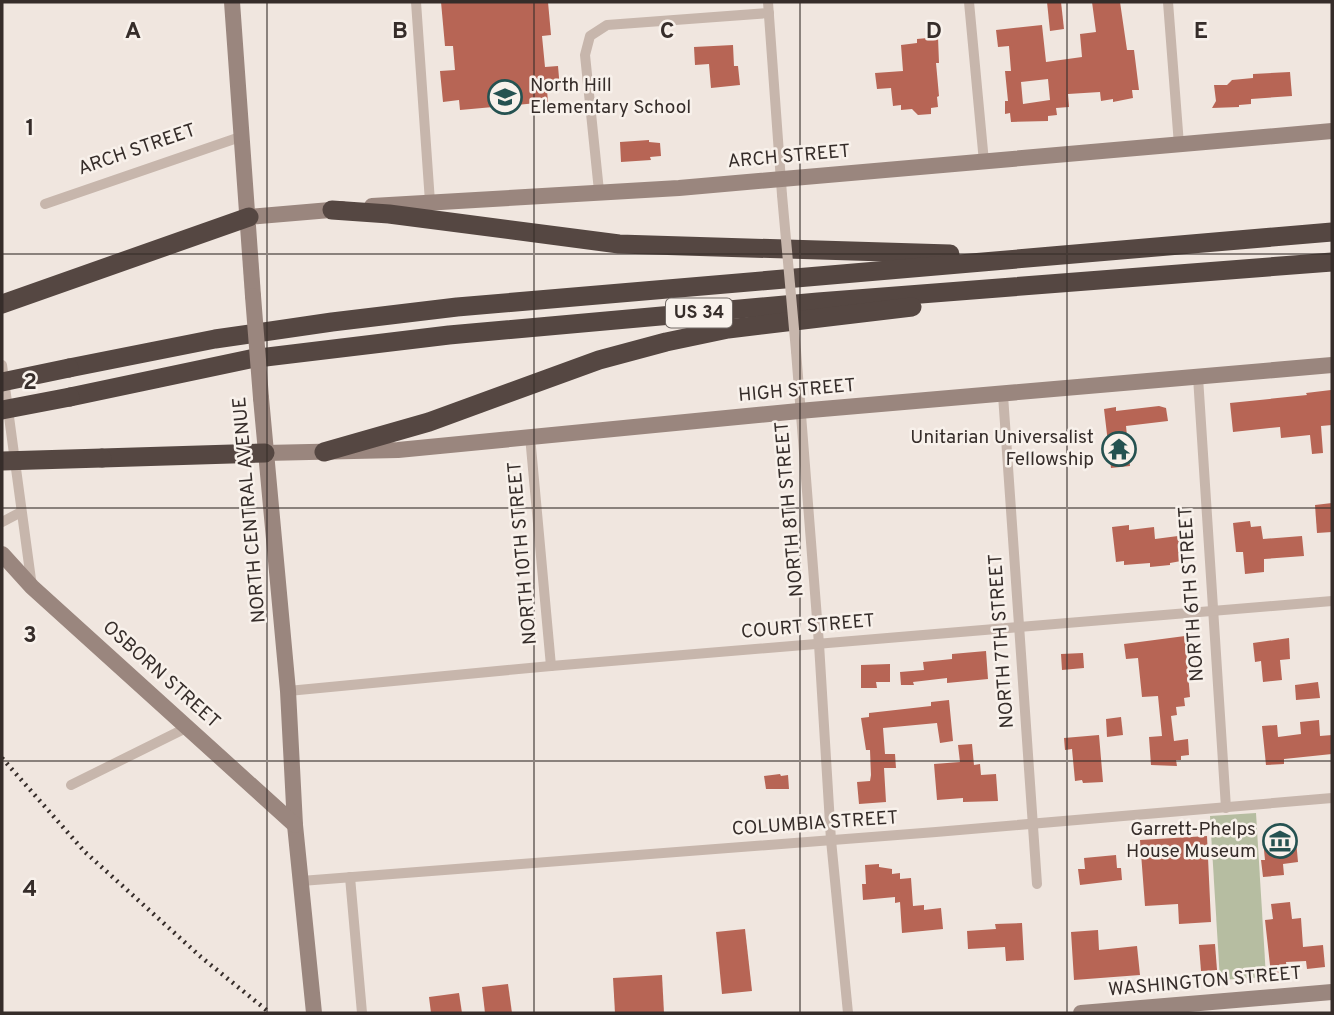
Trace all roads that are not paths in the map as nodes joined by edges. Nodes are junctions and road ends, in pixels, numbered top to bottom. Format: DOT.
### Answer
graph roads {
  1 [pos="232,2"];
  2 [pos="416,2"];
  3 [pos="970,2"];
  4 [pos="1168,2"];
  5 [pos="768,8"];
  6 [pos="1332,131"];
  7 [pos="243,136"];
  8 [pos="1179,145"];
  9 [pos="984,162"];
  10 [pos="781,187"];
  11 [pos="599,191"];
  12 [pos="430,202"];
  13 [pos="45,204"];
  14 [pos="332,210"];
  15 [pos="249,217"];
  16 [pos="1332,232"];
  17 [pos="1045,257"];
  18 [pos="1332,262"];
  19 [pos="1082,283"];
  20 [pos="2,304"];
  21 [pos="2,365"];
  22 [pos="1332,365"];
  23 [pos="1198,377"];
  24 [pos="2,383"];
  25 [pos="1003,395"];
  26 [pos="2,410"];
  27 [pos="799,411"];
  28 [pos="530,436"];
  29 [pos="324,452"];
  30 [pos="265,453"];
  31 [pos="2,461"];
  32 [pos="21,512"];
  33 [pos="2,522"];
  34 [pos="2,554"];
  35 [pos="32,587"];
  36 [pos="1332,601"];
  37 [pos="1214,610"];
  38 [pos="1018,627"];
  39 [pos="818,644"];
  40 [pos="551,666"];
  41 [pos="288,691"];
  42 [pos="188,727"];
  43 [pos="72,785"];
  44 [pos="1332,798"];
  45 [pos="1226,808"];
  46 [pos="1032,824"];
  47 [pos="295,825"];
  48 [pos="831,840"];
  49 [pos="350,877"];
  50 [pos="301,881"];
  51 [pos="1037,884"];
  52 [pos="1332,992"];
  53 [pos="1255,1006"];
  54 [pos="314,1013"];
  55 [pos="362,1013"];
  56 [pos="849,1013"];
  57 [pos="1081,1013"];
  1 -- 7 [label="street, NORTH CENTRAL AVENUE"];
  2 -- 12 [label="street"];
  3 -- 9 [label="street"];
  4 -- 8 [label="street"];
  5 -- 10 [label="street, NORTH 8TH STREET"];
  5 -- 11 [label="street"];
  6 -- 8 [label="street, ARCH STREET"];
  7 -- 13 [label="street, ARCH STREET"];
  7 -- 15 [label="street, NORTH CENTRAL AVENUE"];
  8 -- 9 [label="street, ARCH STREET"];
  9 -- 10 [label="street, ARCH STREET"];
  10 -- 11 [label="street, ARCH STREET"];
  10 -- 27 [label="street, NORTH 8TH STREET, bridge"];
  11 -- 12 [label="street, ARCH STREET"];
  12 -- 14 [label="street, ARCH STREET"];
  14 -- 15 [label="street, ARCH STREET"];
  14 -- 17 [label="highway"];
  15 -- 20 [label="highway"];
  15 -- 30 [label="street, NORTH CENTRAL AVENUE, bridge"];
  16 -- 17 [label="highway, US 34"];
  17 -- 24 [label="highway, US 34, bridge"];
  18 -- 19 [label="highway, US 34"];
  19 -- 26 [label="highway, US 34, bridge"];
  19 -- 29 [label="highway"];
  21 -- 32 [label="street"];
  22 -- 23 [label="street, HIGH STREET"];
  23 -- 25 [label="street, HIGH STREET"];
  23 -- 37 [label="street, NORTH 6TH STREET"];
  25 -- 27 [label="street, HIGH STREET"];
  25 -- 38 [label="street, NORTH 7TH STREET"];
  27 -- 28 [label="street, HIGH STREET"];
  27 -- 39 [label="street, NORTH 8TH STREET"];
  28 -- 29 [label="street, HIGH STREET"];
  28 -- 40 [label="street, NORTH 10TH STREET"];
  29 -- 30 [label="street, HIGH STREET"];
  30 -- 31 [label="highway, bridge"];
  30 -- 41 [label="street, NORTH CENTRAL AVENUE"];
  32 -- 33 [label="street"];
  32 -- 35 [label="street"];
  34 -- 35 [label="street, OSBORN STREET"];
  35 -- 42 [label="street, OSBORN STREET"];
  36 -- 37 [label="street, COURT STREET"];
  37 -- 38 [label="street, COURT STREET"];
  37 -- 45 [label="street, NORTH 6TH STREET"];
  38 -- 39 [label="street, COURT STREET"];
  38 -- 46 [label="street, NORTH 7TH STREET"];
  39 -- 40 [label="street, COURT STREET"];
  39 -- 48 [label="street, NORTH 8TH STREET"];
  40 -- 41 [label="street, COURT STREET"];
  41 -- 47 [label="street, NORTH CENTRAL AVENUE"];
  42 -- 43 [label="street"];
  42 -- 47 [label="street, OSBORN STREET"];
  44 -- 45 [label="street, COLUMBIA STREET"];
  45 -- 46 [label="street, COLUMBIA STREET"];
  46 -- 48 [label="street, COLUMBIA STREET"];
  46 -- 51 [label="street, NORTH 7TH STREET"];
  47 -- 50 [label="street, NORTH CENTRAL AVENUE"];
  48 -- 49 [label="street, COLUMBIA STREET"];
  48 -- 56 [label="street, NORTH 8TH STREET"];
  49 -- 50 [label="street, COLUMBIA STREET"];
  49 -- 55 [label="street"];
  50 -- 54 [label="street, NORTH CENTRAL AVENUE"];
  52 -- 53 [label="street, WASHINGTON STREET"];
  53 -- 57 [label="street, WASHINGTON STREET"];
}
